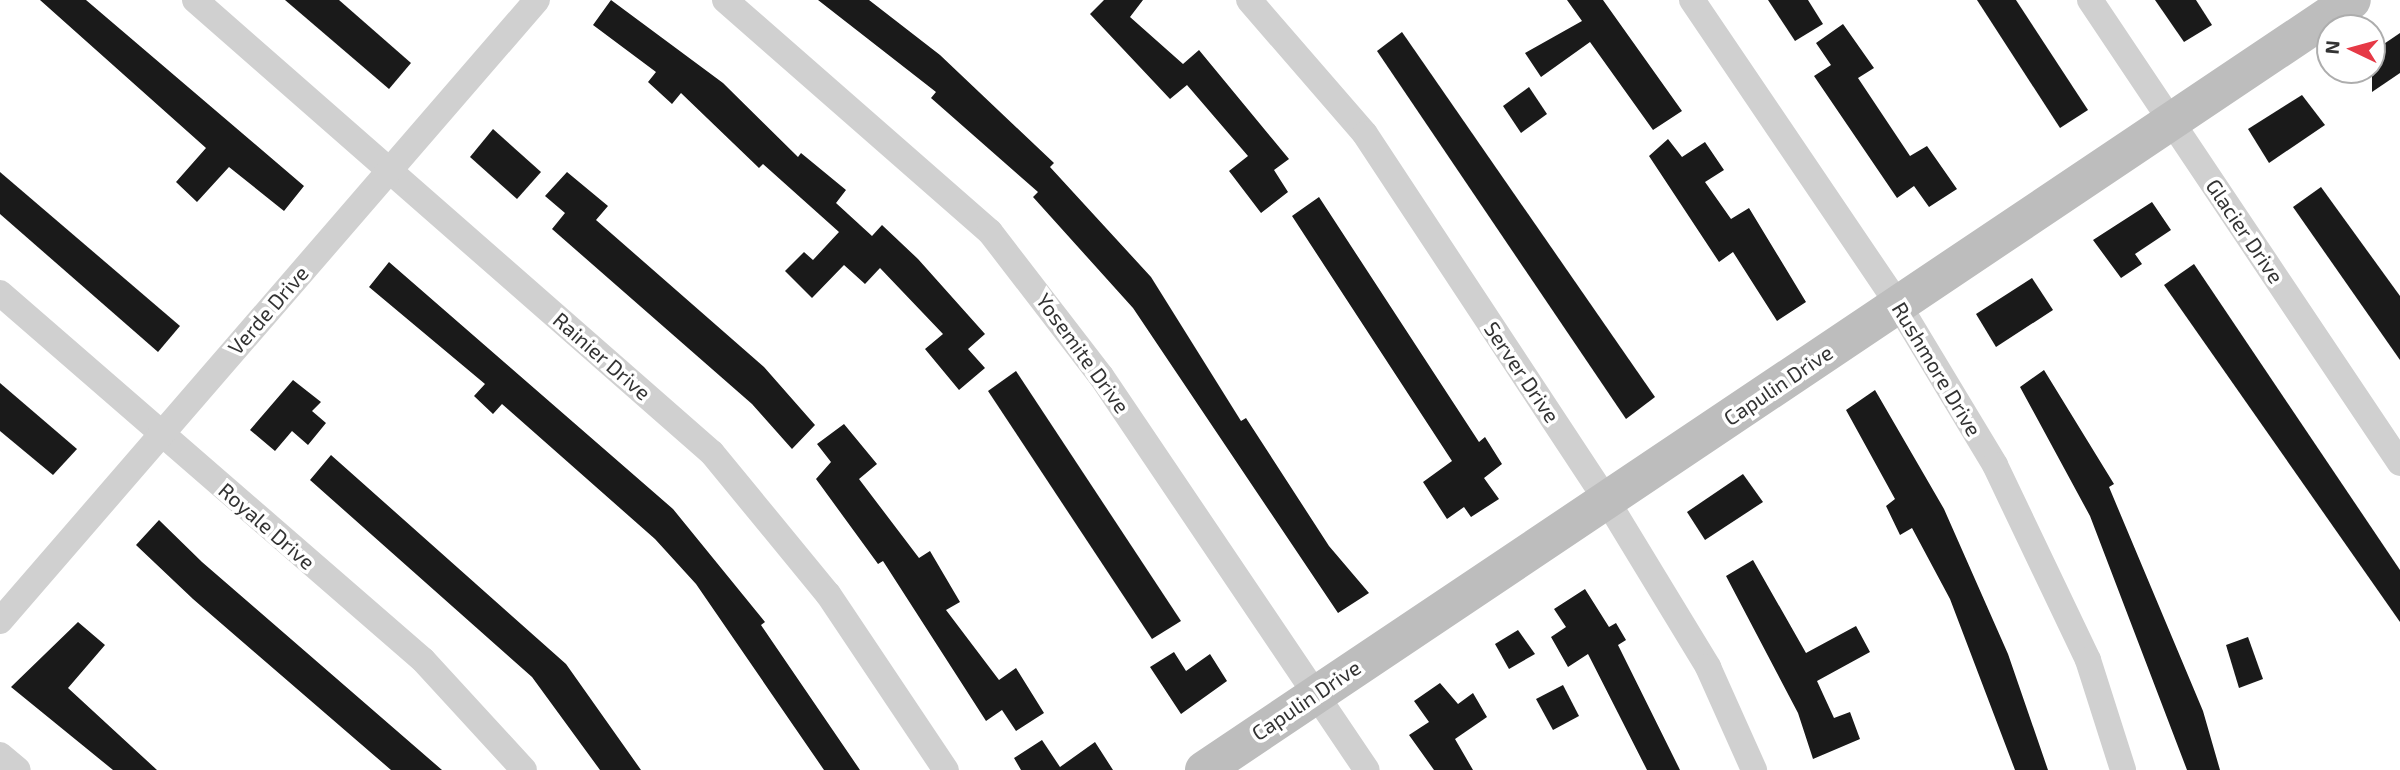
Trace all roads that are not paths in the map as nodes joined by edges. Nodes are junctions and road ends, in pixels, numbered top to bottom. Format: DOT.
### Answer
graph roads {
  1 [pos="195,0"];
  2 [pos="537,0"];
  3 [pos="725,0"];
  4 [pos="1249,0"];
  5 [pos="1692,0"];
  6 [pos="2090,0"];
  7 [pos="2352,0"];
  8 [pos="2171,120"];
  9 [pos="389,169"];
  10 [pos="0,293"];
  11 [pos="1898,304"];
  12 [pos="162,434"];
  13 [pos="2400,463"];
  14 [pos="1606,499"];
  15 [pos="0,621"];
  16 [pos="1317,693"];
  17 [pos="0,755"];
  18 [pos="18,770"];
  19 [pos="524,770"];
  20 [pos="946,770"];
  21 [pos="1204,770"];
  22 [pos="1367,770"];
  23 [pos="1754,770"];
  24 [pos="2123,770"];
  1 -- 9 [label="street, Rainier Drive"];
  2 -- 9 [label="street, Verde Drive"];
  3 -- 16 [label="street, Yosemite Drive"];
  4 -- 14 [label="street, Server Drive"];
  5 -- 11 [label="street, Rushmore Drive"];
  6 -- 8 [label="street, Glacier Drive"];
  7 -- 8 [label="street, Capulin Drive"];
  8 -- 11 [label="street, Capulin Drive"];
  8 -- 13 [label="street, Glacier Drive"];
  9 -- 12 [label="street, Verde Drive"];
  9 -- 20 [label="street, Rainier Drive"];
  10 -- 12 [label="street, Royale Drive"];
  11 -- 14 [label="street, Capulin Drive"];
  11 -- 24 [label="street, Rushmore Drive"];
  12 -- 15 [label="street, Verde Drive"];
  12 -- 19 [label="street, Royale Drive"];
  14 -- 16 [label="street, Capulin Drive"];
  14 -- 23 [label="street, Server Drive"];
  16 -- 21 [label="street, Capulin Drive"];
  16 -- 22 [label="street, Yosemite Drive"];
  17 -- 18 [label="street"];
}
